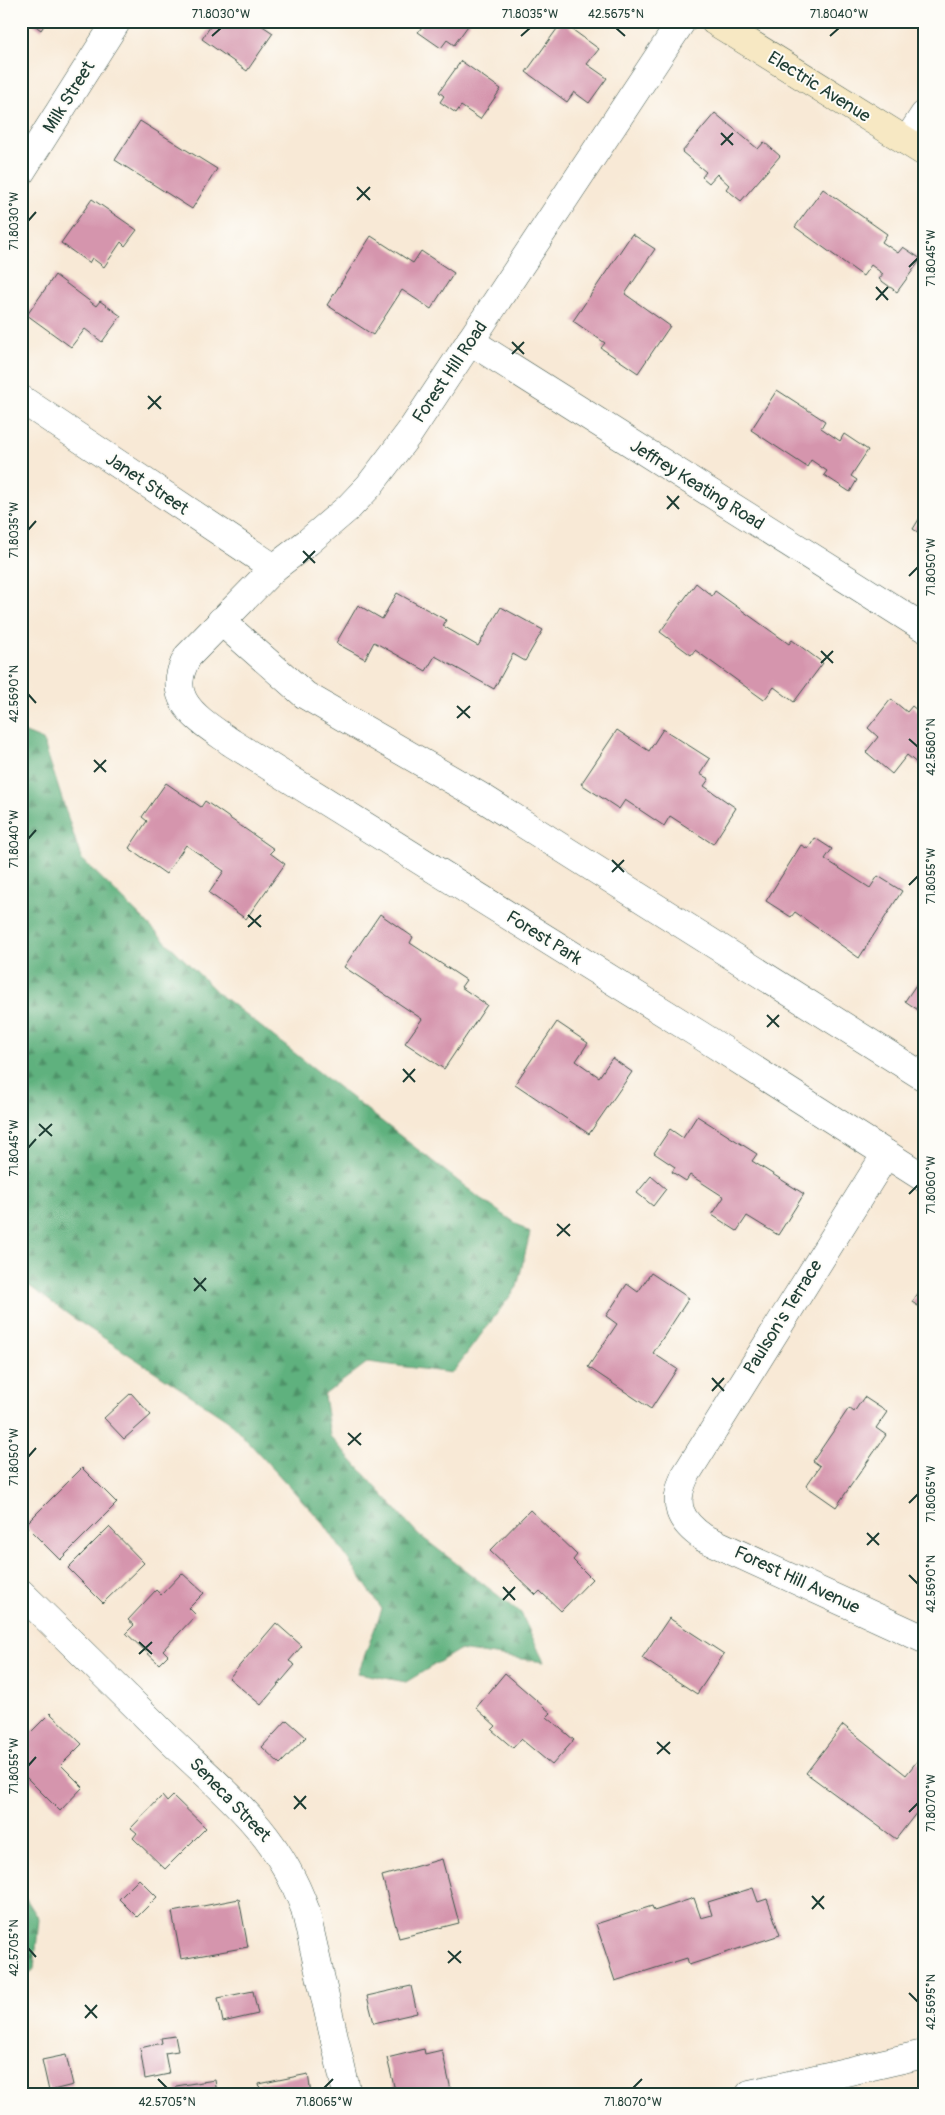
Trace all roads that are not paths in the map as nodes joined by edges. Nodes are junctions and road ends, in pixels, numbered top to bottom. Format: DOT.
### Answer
graph roads {
  1 [pos="117,21"];
  2 [pos="682,21"];
  3 [pos="714,21"];
  4 [pos="924,115"];
  5 [pos="915,147"];
  6 [pos="21,172"];
  7 [pos="470,342"];
  8 [pos="21,400"];
  9 [pos="274,568"];
  10 [pos="221,621"];
  11 [pos="924,628"];
  12 [pos="179,685"];
  13 [pos="924,1077"];
  14 [pos="886,1154"];
  15 [pos="924,1178"];
  16 [pos="680,1510"];
  17 [pos="21,1593"];
  18 [pos="924,1639"];
  19 [pos="924,2054"];
  20 [pos="347,2094"];
  21 [pos="750,2094"];
  1 -- 6 [label="street, Milk Street"];
  2 -- 7 [label="street, Forest Hill Road"];
  3 -- 5 [label="main road, Electric Avenue"];
  4 -- 5 [label="street"];
  7 -- 9 [label="street, Forest Hill Road"];
  7 -- 11 [label="street, Jeffrey Keating Road"];
  8 -- 9 [label="street, Janet Street"];
  9 -- 10 [label="street, Forest Hill Road"];
  10 -- 12 [label="street, Forest Hill Road"];
  10 -- 13 [label="street"];
  12 -- 14 [label="street, Forest Park"];
  14 -- 15 [label="street, Forest Park"];
  14 -- 16 [label="street, Paulson's Terrace"];
  16 -- 18 [label="street, Forest Hill Avenue"];
  17 -- 20 [label="street, Seneca Street"];
  19 -- 21 [label="street"];
}
